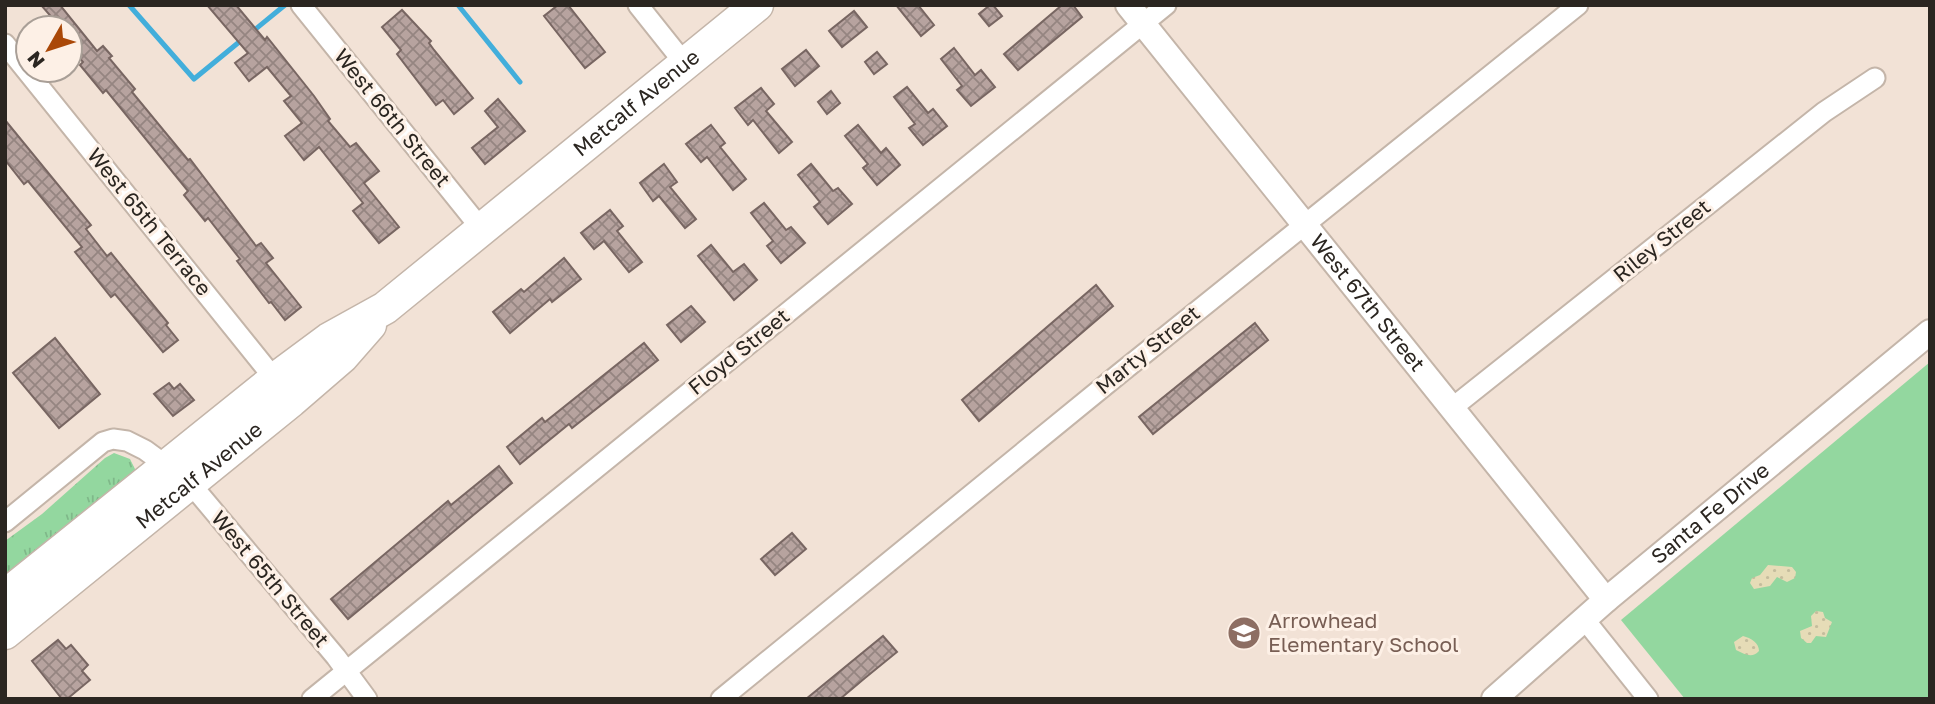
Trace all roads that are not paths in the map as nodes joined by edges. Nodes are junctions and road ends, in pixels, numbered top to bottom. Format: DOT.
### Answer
graph roads {
  1 [pos="301,5"];
  2 [pos="638,5"];
  3 [pos="757,5"];
  4 [pos="1166,5"];
  5 [pos="1578,5"];
  6 [pos="1136,15"];
  7 [pos="5,44"];
  8 [pos="685,64"];
  9 [pos="1875,78"];
  10 [pos="1304,224"];
  11 [pos="482,231"];
  12 [pos="1930,332"];
  13 [pos="283,390"];
  14 [pos="1452,408"];
  15 [pos="178,475"];
  16 [pos="5,522"];
  17 [pos="5,596"];
  18 [pos="1606,600"];
  19 [pos="1585,620"];
  20 [pos="5,633"];
  21 [pos="347,671"];
  22 [pos="312,699"];
  23 [pos="367,699"];
  24 [pos="720,699"];
  25 [pos="1494,699"];
  26 [pos="1648,699"];
  1 -- 11 [label="street, West 66th Street"];
  2 -- 8 [label="street"];
  3 -- 8 [label="main road, Metcalf Avenue"];
  4 -- 6 [label="street, Floyd Street"];
  5 -- 10 [label="street, Marty Street"];
  6 -- 10 [label="street, West 67th Street"];
  6 -- 21 [label="street, Floyd Street"];
  7 -- 13 [label="street, West 65th Terrace"];
  8 -- 11 [label="main road, Metcalf Avenue"];
  9 -- 14 [label="street, Riley Street"];
  10 -- 14 [label="street, West 67th Street"];
  10 -- 24 [label="street, Marty Street"];
  11 -- 13 [label="main road, Metcalf Avenue"];
  12 -- 18 [label="street, Santa Fe Drive"];
  13 -- 15 [label="main road, Metcalf Avenue"];
  14 -- 18 [label="street, West 67th Street"];
  15 -- 16 [label="street, West 65th Street"];
  15 -- 17 [label="main road, Metcalf Avenue"];
  15 -- 20 [label="main road, Metcalf Avenue"];
  15 -- 21 [label="street, West 65th Street"];
  18 -- 19 [label="street, Santa Fe Drive"];
  19 -- 25 [label="street, Santa Fe Drive"];
  19 -- 26 [label="street"];
  21 -- 22 [label="street, Floyd Street"];
  21 -- 23 [label="street, West 65th Street"];
}
